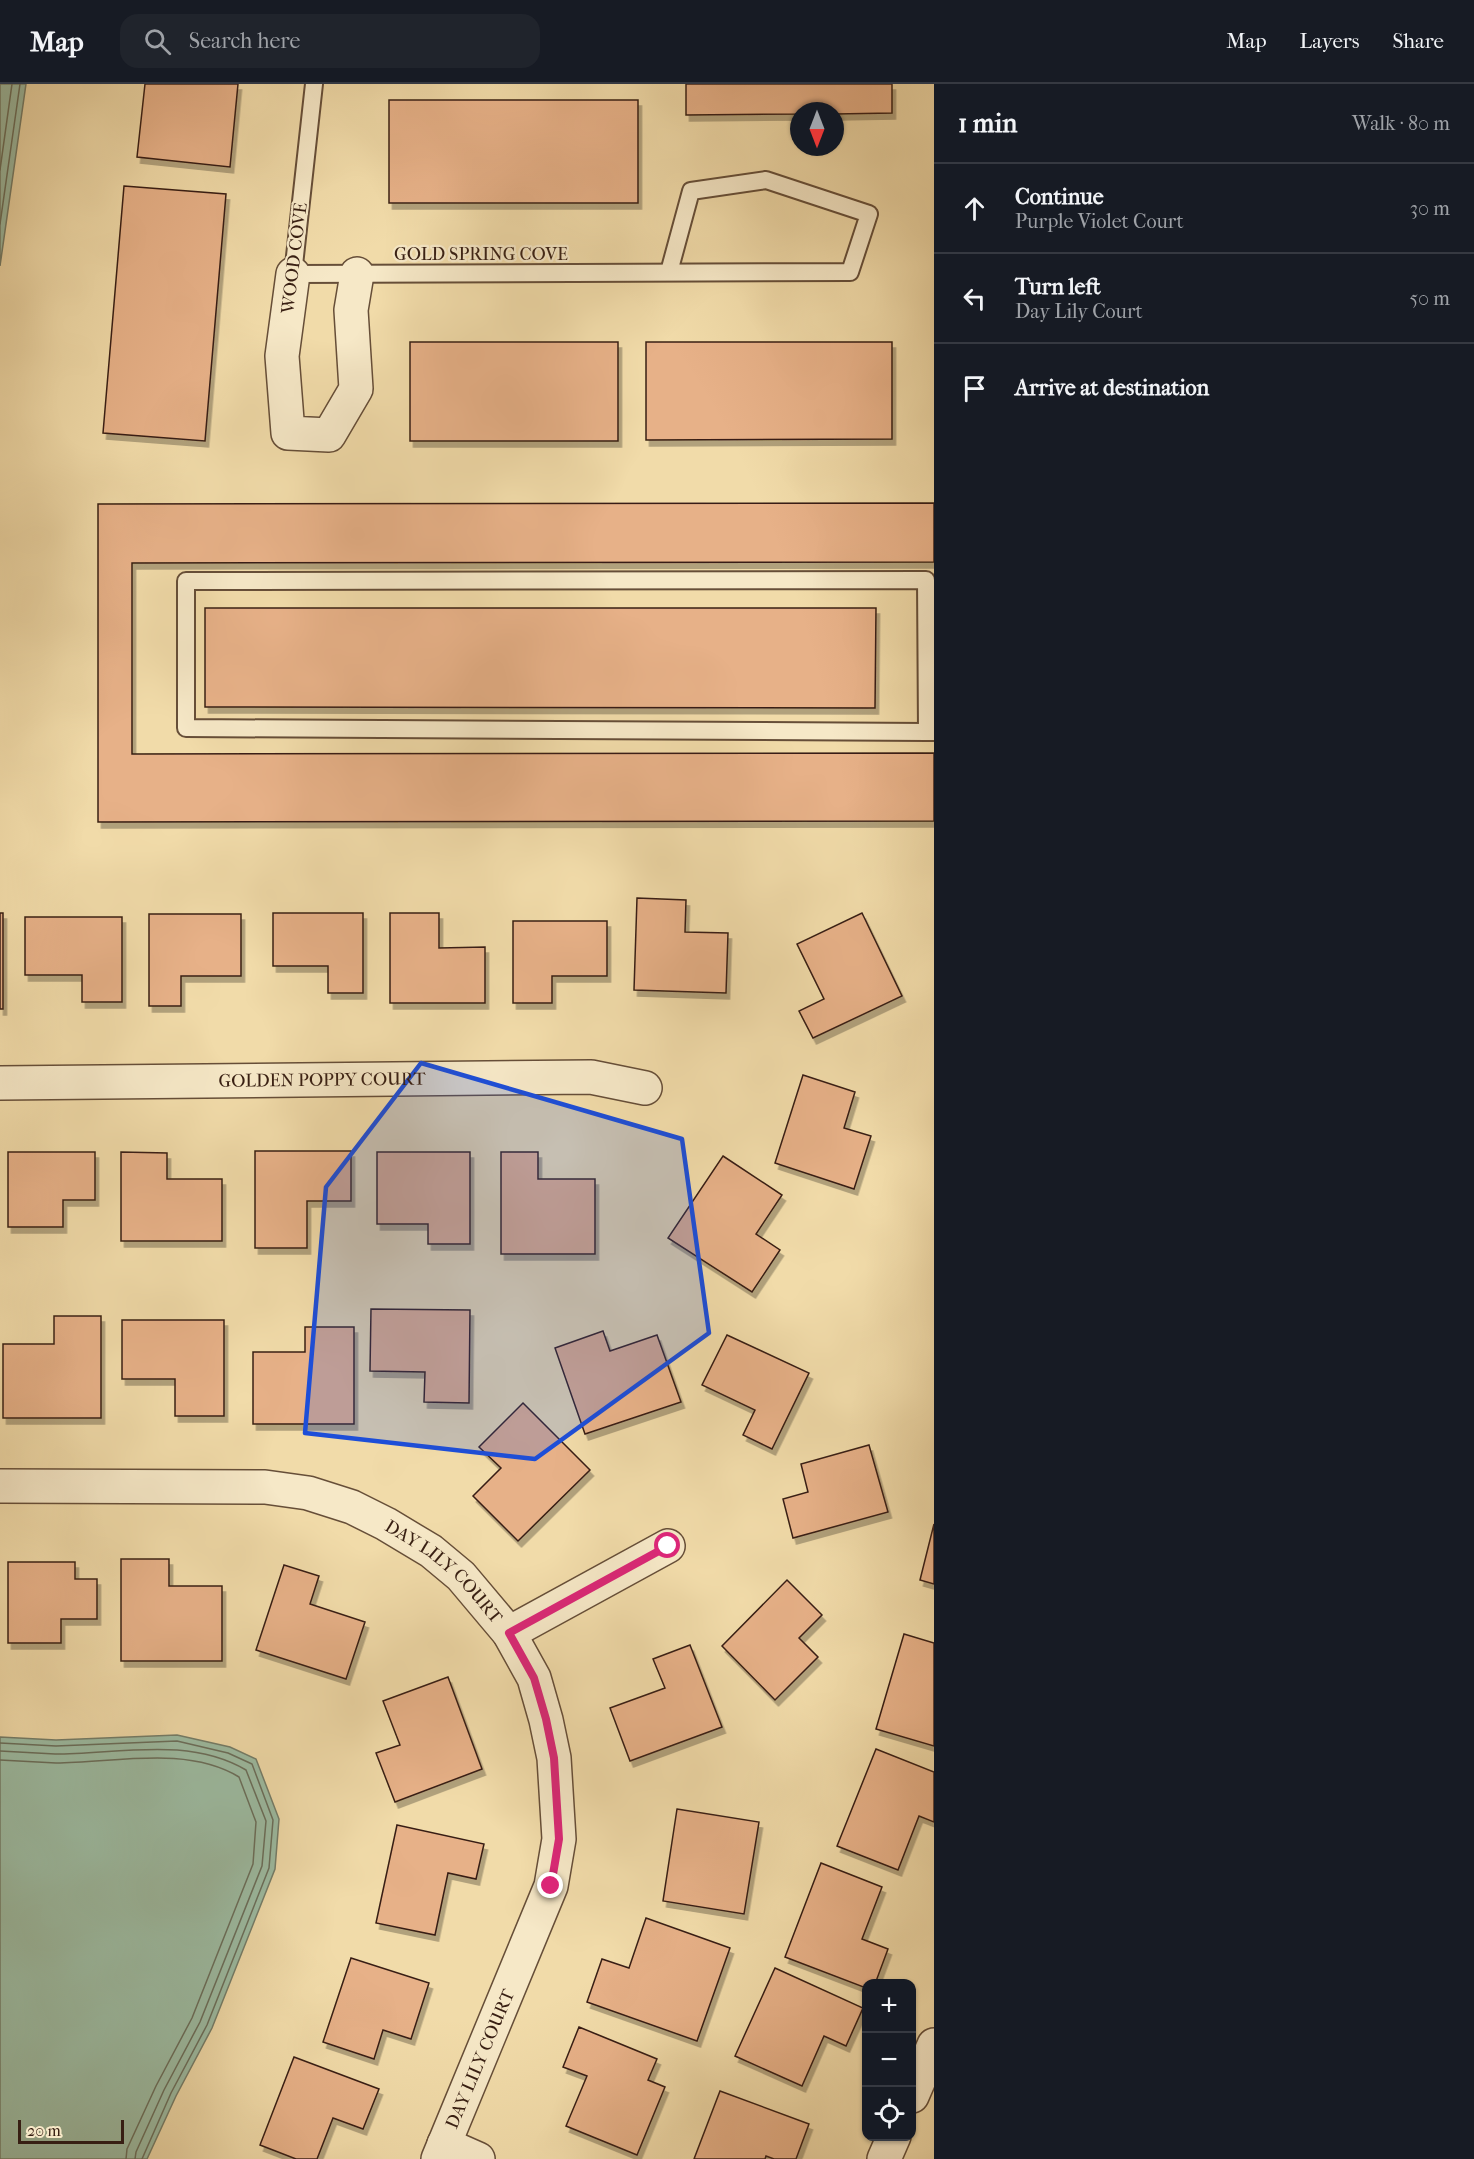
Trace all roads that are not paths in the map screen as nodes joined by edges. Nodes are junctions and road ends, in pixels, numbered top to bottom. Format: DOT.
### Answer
graph roads {
  1 [pos="314,84"];
  2 [pos="669,272"];
  3 [pos="293,274"];
  4 [pos="357,274"];
  5 [pos="930,732"];
  6 [pos="0,1083"];
  7 [pos="645,1088"];
  8 [pos="0,1486"];
  9 [pos="668,1546"];
  10 [pos="509,1633"];
  11 [pos="934,2045"];
  12 [pos="916,2087"];
  13 [pos="892,2141"];
  14 [pos="441,2152"];
  15 [pos="478,2159"];
  16 [pos="884,2159"];
  1 -- 3 [label="lane, WOOD COVE"];
  2 -- 2 [label="lane, GOLD SPRING COVE"];
  2 -- 4 [label="lane, GOLD SPRING COVE"];
  3 -- 4 [label="lane, GOLD SPRING COVE"];
  3 -- 4 [label="street, WOOD COVE"];
  5 -- 5 [label="lane"];
  6 -- 7 [label="street, GOLDEN POPPY COURT"];
  8 -- 10 [label="street, DAY LILY COURT"];
  9 -- 10 [label="street"];
  10 -- 14 [label="street, DAY LILY COURT"];
  11 -- 12 [label="street"];
  13 -- 16 [label="street"];
  14 -- 15 [label="street"];
}
